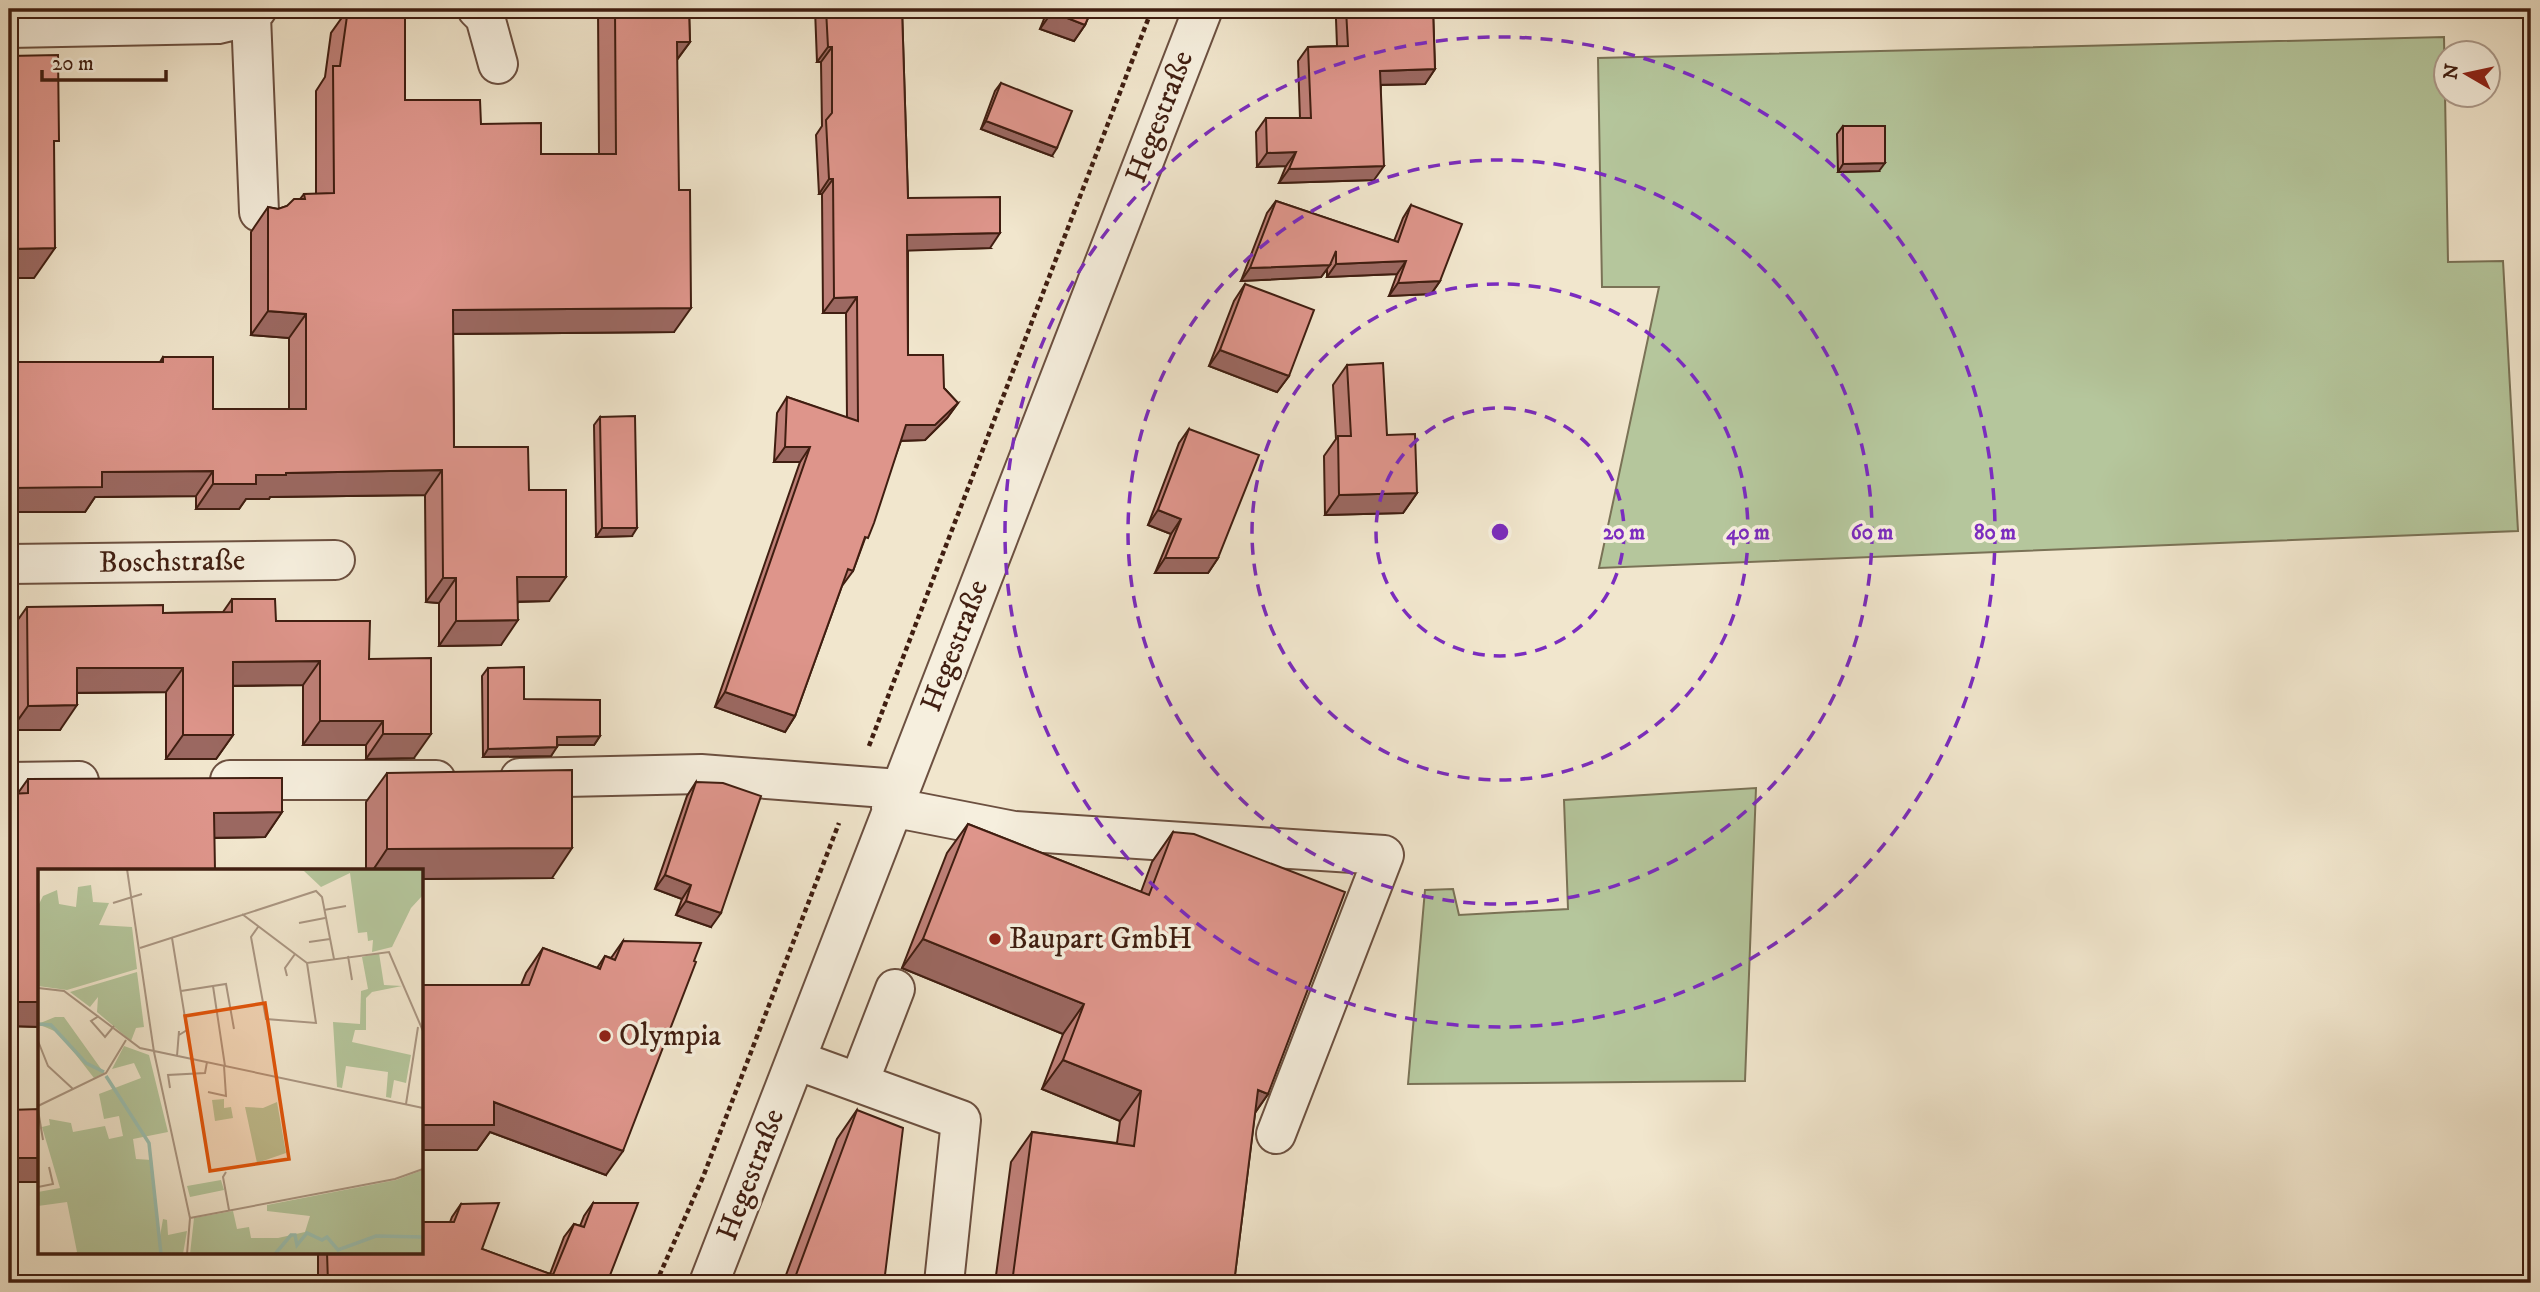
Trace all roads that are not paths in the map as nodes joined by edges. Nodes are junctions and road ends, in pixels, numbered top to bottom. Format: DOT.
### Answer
graph roads {
  1 [pos="477,9"];
  2 [pos="1202,9"];
  3 [pos="254,12"];
  4 [pos="9,28"];
  5 [pos="498,64"];
  6 [pos="260,212"];
  7 [pos="335,560"];
  8 [pos="9,564"];
  9 [pos="192,780"];
  10 [pos="109,781"];
  11 [pos="9,782"];
  12 [pos="895,798"];
  13 [pos="895,989"];
  14 [pos="796,1060"];
  15 [pos="859,1082"];
  16 [pos="1276,1134"];
  17 [pos="709,1283"];
  18 [pos="944,1283"];
  1 -- 5 [label="street"];
  2 -- 12 [label="street, Hegestraße"];
  3 -- 4 [label="street"];
  3 -- 6 [label="street"];
  7 -- 8 [label="street, Boschstraße"];
  9 -- 12 [label="street"];
  10 -- 11 [label="street"];
  12 -- 14 [label="street, Hegestraße"];
  12 -- 16 [label="street"];
  13 -- 15 [label="street"];
  14 -- 15 [label="street"];
  14 -- 17 [label="street, Hegestraße"];
  15 -- 18 [label="street"];
}
